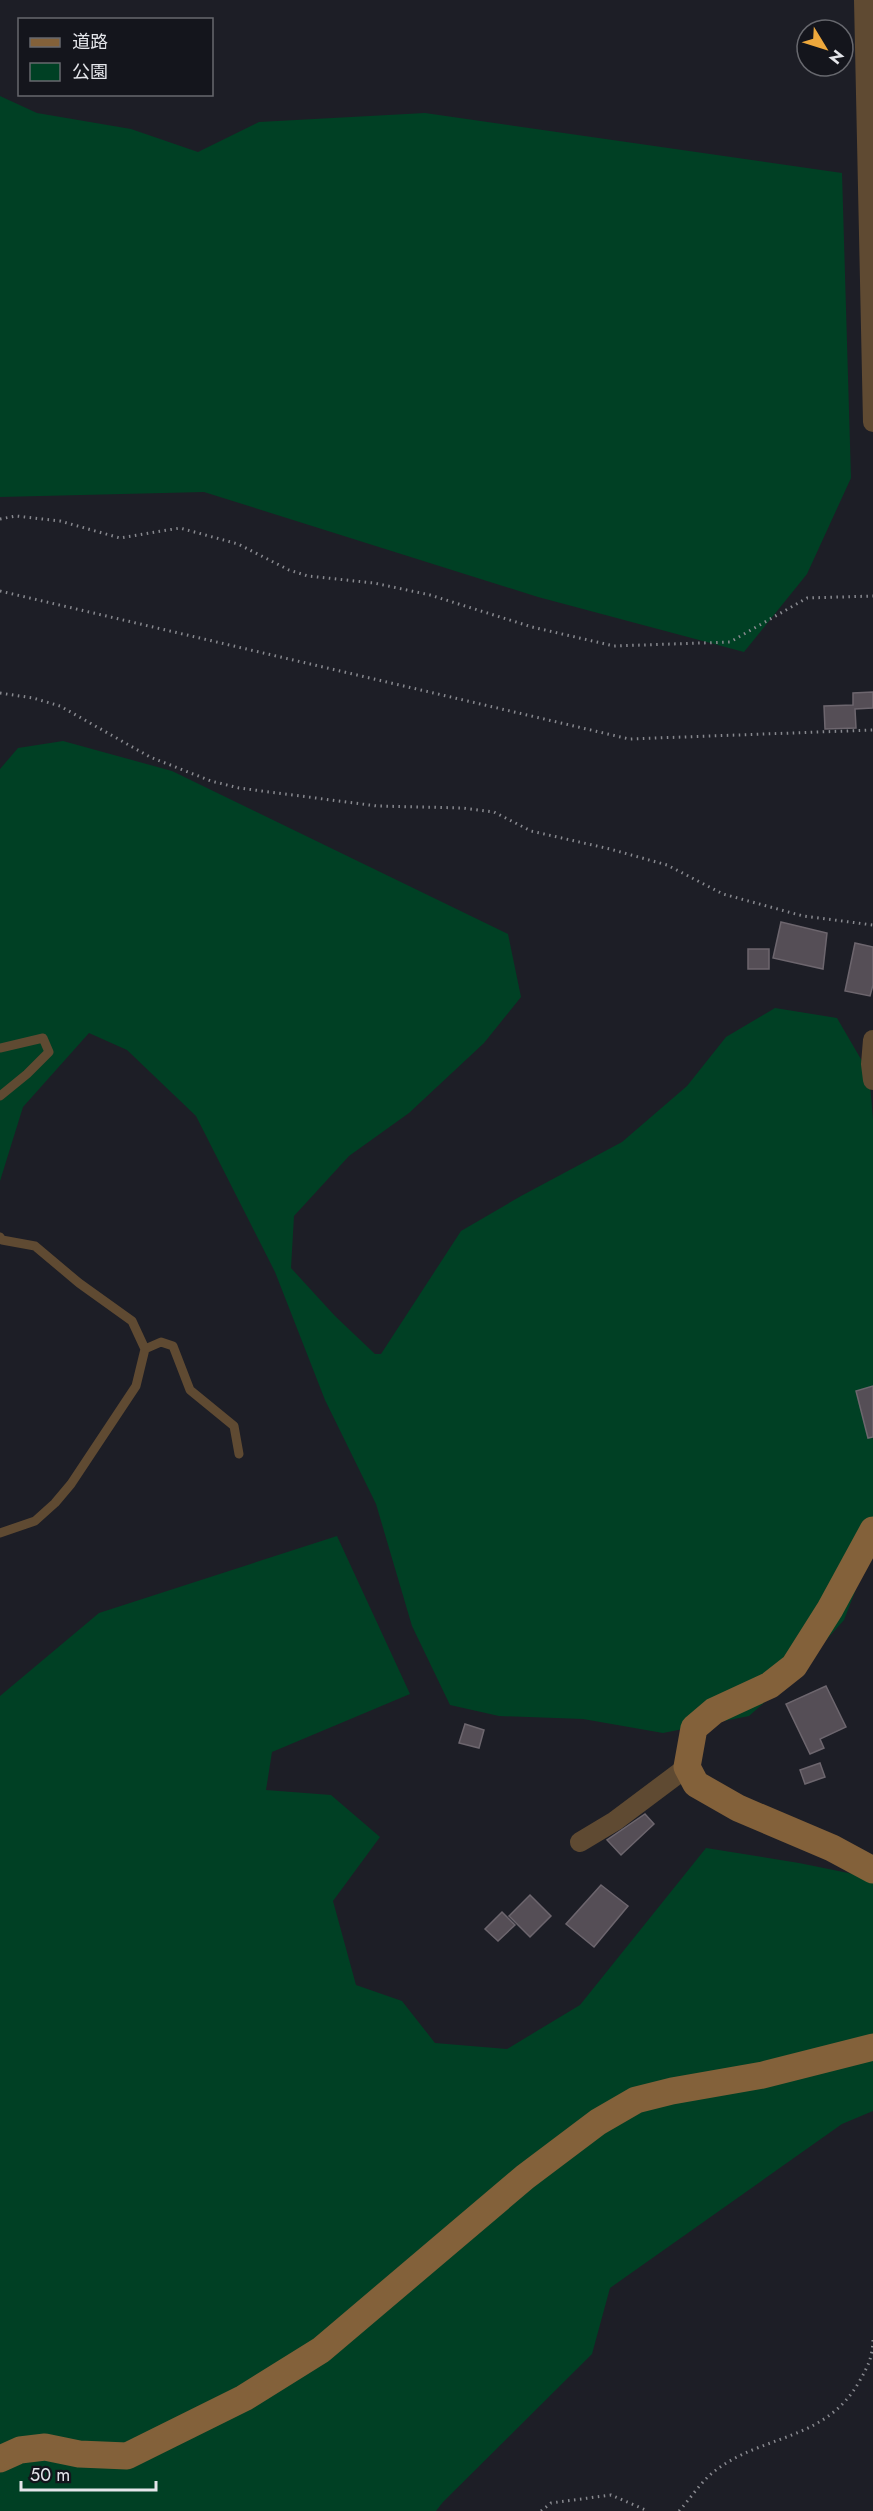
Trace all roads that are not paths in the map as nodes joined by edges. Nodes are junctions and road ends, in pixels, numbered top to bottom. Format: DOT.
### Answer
graph roads {
  1 [pos="864,0"];
  2 [pos="873,422"];
  3 [pos="873,1040"];
  4 [pos="0,1048"];
  5 [pos="873,1080"];
  6 [pos="0,1096"];
  7 [pos="0,1237"];
  8 [pos="145,1349"];
  9 [pos="239,1454"];
  10 [pos="873,1530"];
  11 [pos="0,1533"];
  12 [pos="687,1767"];
  13 [pos="580,1842"];
  14 [pos="873,1870"];
  15 [pos="873,2047"];
  16 [pos="0,2459"];
  1 -- 2 [label="street"];
  3 -- 5 [label="street"];
  4 -- 6 [label="lane"];
  7 -- 8 [label="lane"];
  8 -- 9 [label="lane"];
  8 -- 11 [label="lane"];
  10 -- 12 [label="street"];
  12 -- 13 [label="street"];
  12 -- 14 [label="street"];
  15 -- 16 [label="street"];
}
